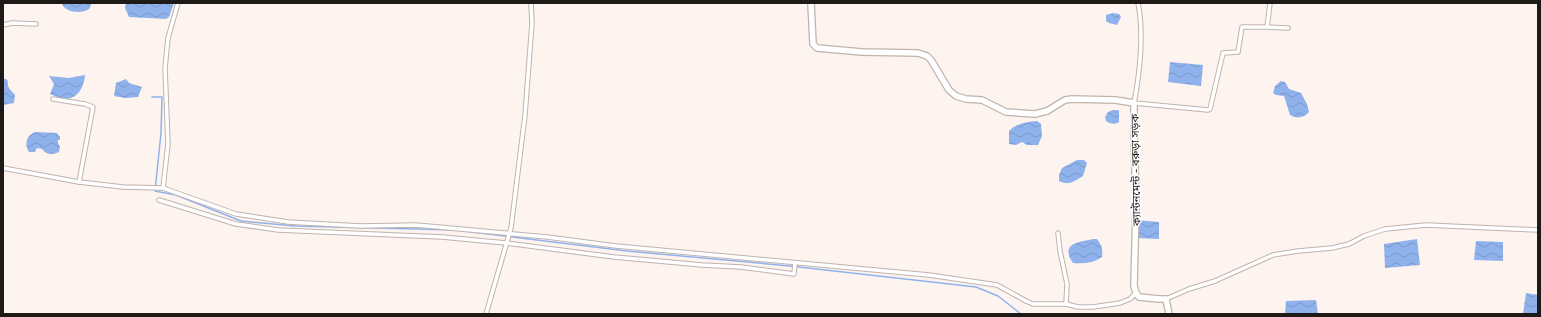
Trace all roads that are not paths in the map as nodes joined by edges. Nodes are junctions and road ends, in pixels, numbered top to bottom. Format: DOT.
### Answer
graph roads {
  1 [pos="178,3"];
  2 [pos="531,3"];
  3 [pos="811,3"];
  4 [pos="1138,3"];
  5 [pos="1270,3"];
  6 [pos="36,24"];
  7 [pos="3,25"];
  8 [pos="1268,26"];
  9 [pos="1288,28"];
  10 [pos="53,99"];
  11 [pos="1134,103"];
  12 [pos="3,168"];
  13 [pos="79,182"];
  14 [pos="162,188"];
  15 [pos="159,200"];
  16 [pos="1538,230"];
  17 [pos="1058,233"];
  18 [pos="508,234"];
  19 [pos="506,242"];
  20 [pos="795,265"];
  21 [pos="1136,293"];
  22 [pos="1166,298"];
  23 [pos="1066,304"];
  24 [pos="486,314"];
  25 [pos="1169,314"];
  1 -- 14 [label="street"];
  2 -- 18 [label="street"];
  3 -- 11 [label="main road, ক্যান্টনমেন্ট - বরুড়া সড়ক"];
  4 -- 11 [label="street"];
  5 -- 8 [label="street"];
  6 -- 7 [label="street"];
  8 -- 9 [label="street"];
  8 -- 11 [label="street"];
  10 -- 13 [label="street"];
  11 -- 21 [label="main road, ক্যান্টনমেন্ট - বরুড়া সড়ক"];
  12 -- 13 [label="street"];
  13 -- 14 [label="street"];
  14 -- 18 [label="street"];
  15 -- 19 [label="street"];
  16 -- 22 [label="street"];
  17 -- 23 [label="street"];
  18 -- 19 [label="street"];
  18 -- 20 [label="street"];
  19 -- 20 [label="street"];
  19 -- 24 [label="street"];
  20 -- 23 [label="street"];
  21 -- 22 [label="main road"];
  21 -- 23 [label="street"];
  22 -- 25 [label="main road"];
}
